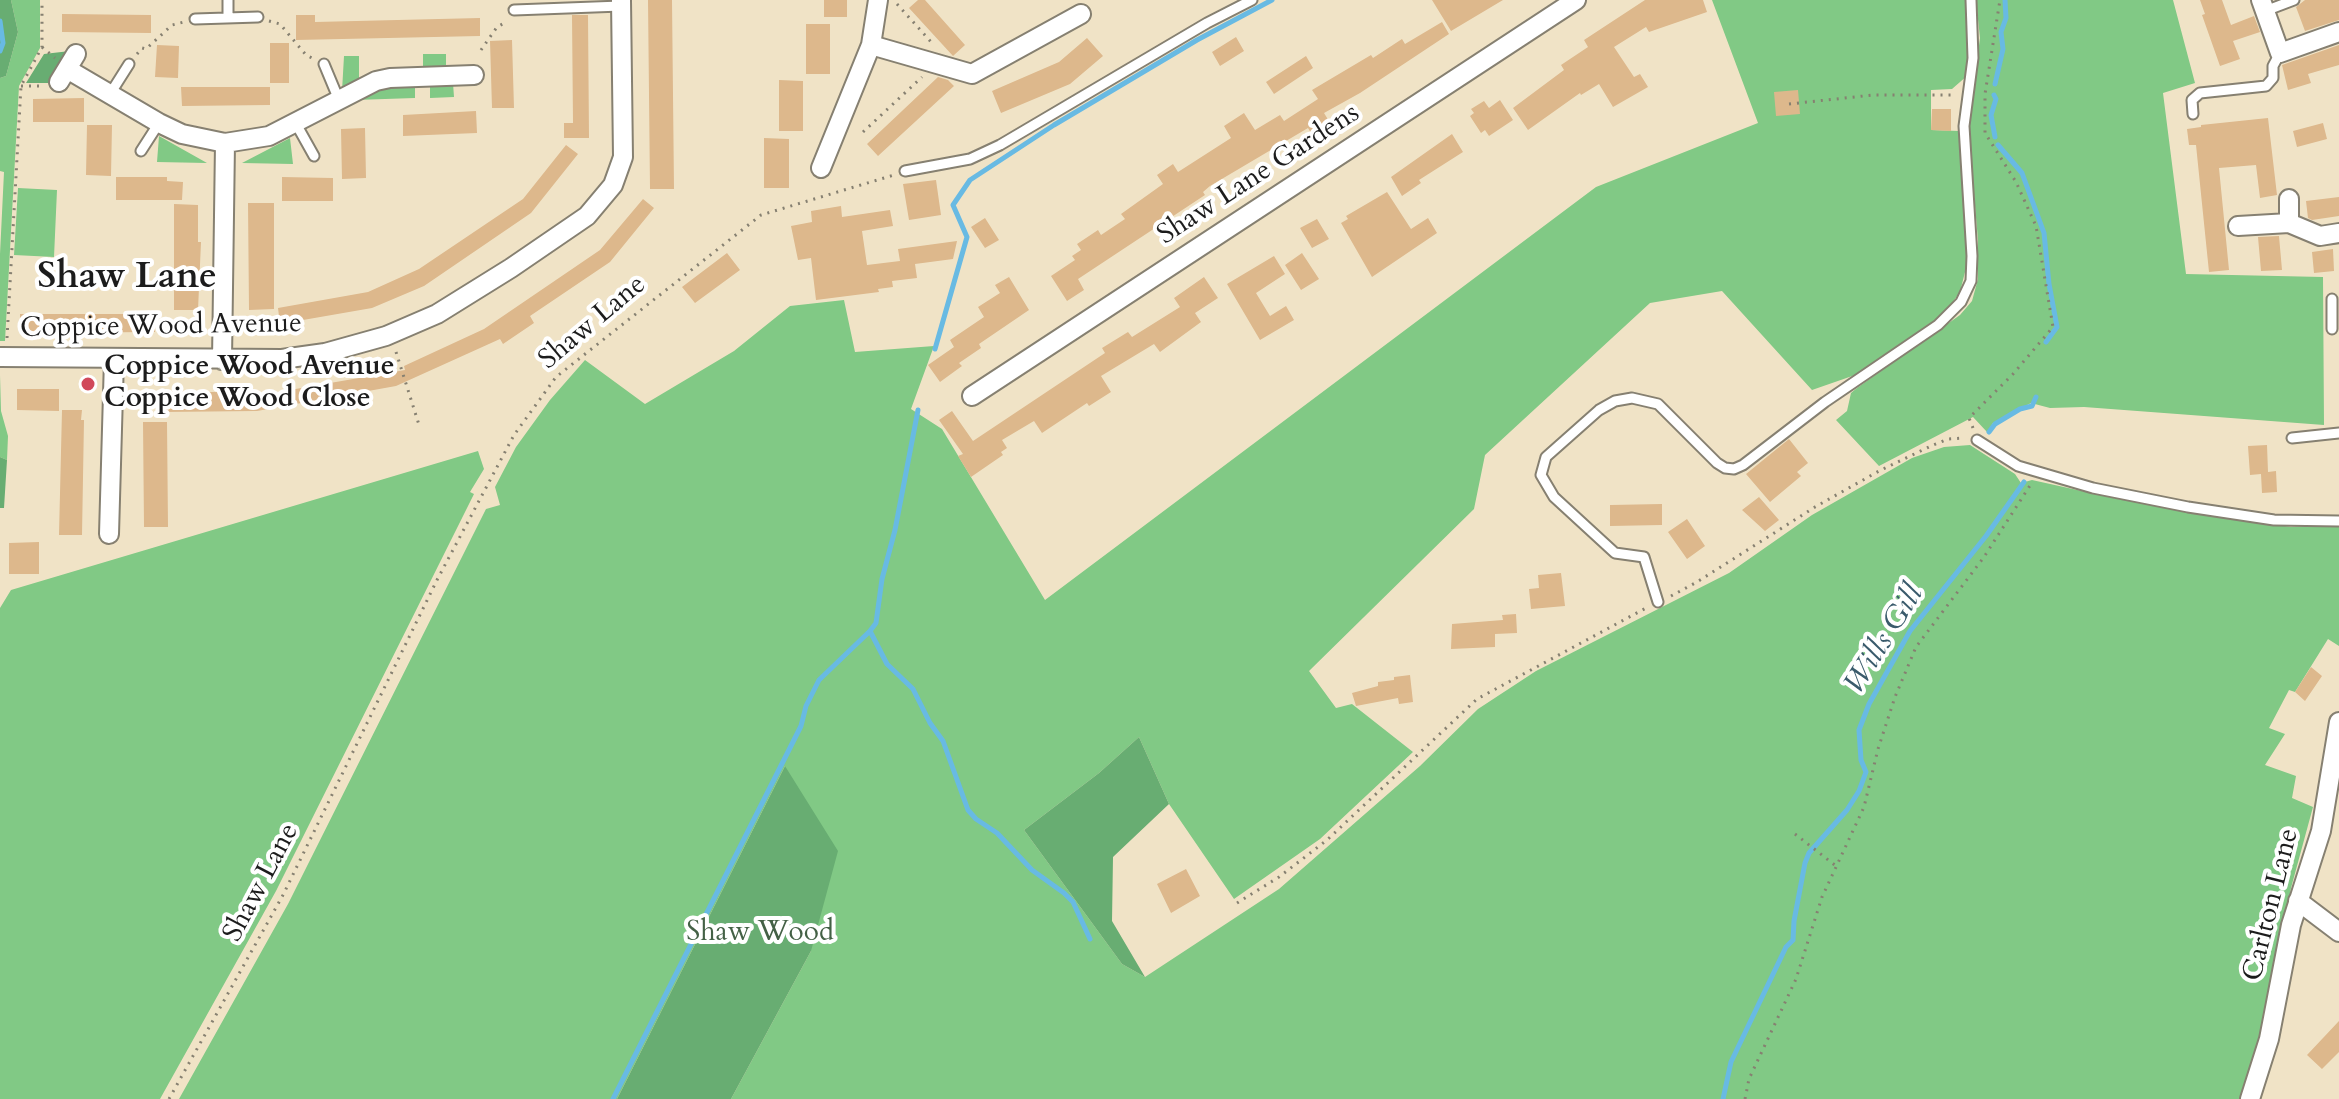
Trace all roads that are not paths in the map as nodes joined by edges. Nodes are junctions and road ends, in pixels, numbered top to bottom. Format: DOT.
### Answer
graph roads {
  1 [pos="228,0"];
  2 [pos="878,0"];
  3 [pos="1252,0"];
  4 [pos="1576,0"];
  5 [pos="1971,0"];
  6 [pos="2294,0"];
  7 [pos="621,3"];
  8 [pos="2263,6"];
  9 [pos="514,10"];
  10 [pos="1081,14"];
  11 [pos="258,17"];
  12 [pos="228,18"];
  13 [pos="195,19"];
  14 [pos="2339,32"];
  15 [pos="871,45"];
  16 [pos="2280,53"];
  17 [pos="129,64"];
  18 [pos="324,64"];
  19 [pos="67,69"];
  20 [pos="475,69"];
  21 [pos="110,94"];
  22 [pos="339,100"];
  23 [pos="2193,114"];
  24 [pos="295,122"];
  25 [pos="159,123"];
  26 [pos="225,143"];
  27 [pos="141,151"];
  28 [pos="314,156"];
  29 [pos="821,168"];
  30 [pos="905,171"];
  31 [pos="2289,199"];
  32 [pos="2289,223"];
  33 [pos="2238,226"];
  34 [pos="2339,233"];
  35 [pos="2332,299"];
  36 [pos="2336,312"];
  37 [pos="2332,329"];
  38 [pos="2,357"];
  39 [pos="114,359"];
  40 [pos="222,360"];
  41 [pos="972,396"];
  42 [pos="2339,433"];
  43 [pos="2292,438"];
  44 [pos="1977,440"];
  45 [pos="2339,521"];
  46 [pos="109,534"];
  47 [pos="1658,602"];
  48 [pos="2339,722"];
  49 [pos="2298,901"];
  50 [pos="2339,932"];
  51 [pos="2250,1099"];
  1 -- 12 [label="lane"];
  2 -- 15 [label="street"];
  3 -- 30 [label="lane"];
  4 -- 41 [label="street, Shaw Lane Gardens"];
  5 -- 47 [label="lane"];
  6 -- 8 [label="lane"];
  7 -- 9 [label="lane"];
  7 -- 40 [label="street, Coppice Wood Avenue"];
  8 -- 16 [label="street"];
  10 -- 15 [label="street"];
  11 -- 12 [label="lane"];
  12 -- 13 [label="lane"];
  14 -- 16 [label="street"];
  15 -- 29 [label="street"];
  16 -- 23 [label="lane"];
  17 -- 21 [label="lane"];
  18 -- 22 [label="lane"];
  19 -- 21 [label="street"];
  20 -- 22 [label="street"];
  21 -- 25 [label="street"];
  22 -- 24 [label="street"];
  24 -- 26 [label="street"];
  24 -- 28 [label="lane"];
  25 -- 26 [label="street"];
  25 -- 27 [label="lane"];
  26 -- 40 [label="street"];
  31 -- 32 [label="street"];
  32 -- 33 [label="street"];
  32 -- 34 [label="street"];
  35 -- 36 [label="lane"];
  36 -- 37 [label="lane"];
  38 -- 39 [label="street, Coppice Wood Avenue"];
  39 -- 40 [label="street, Coppice Wood Avenue"];
  39 -- 46 [label="street"];
  42 -- 43 [label="lane"];
  44 -- 45 [label="lane"];
  48 -- 49 [label="street, Carlton Lane"];
  49 -- 50 [label="street"];
  49 -- 51 [label="street, Carlton Lane"];
}
